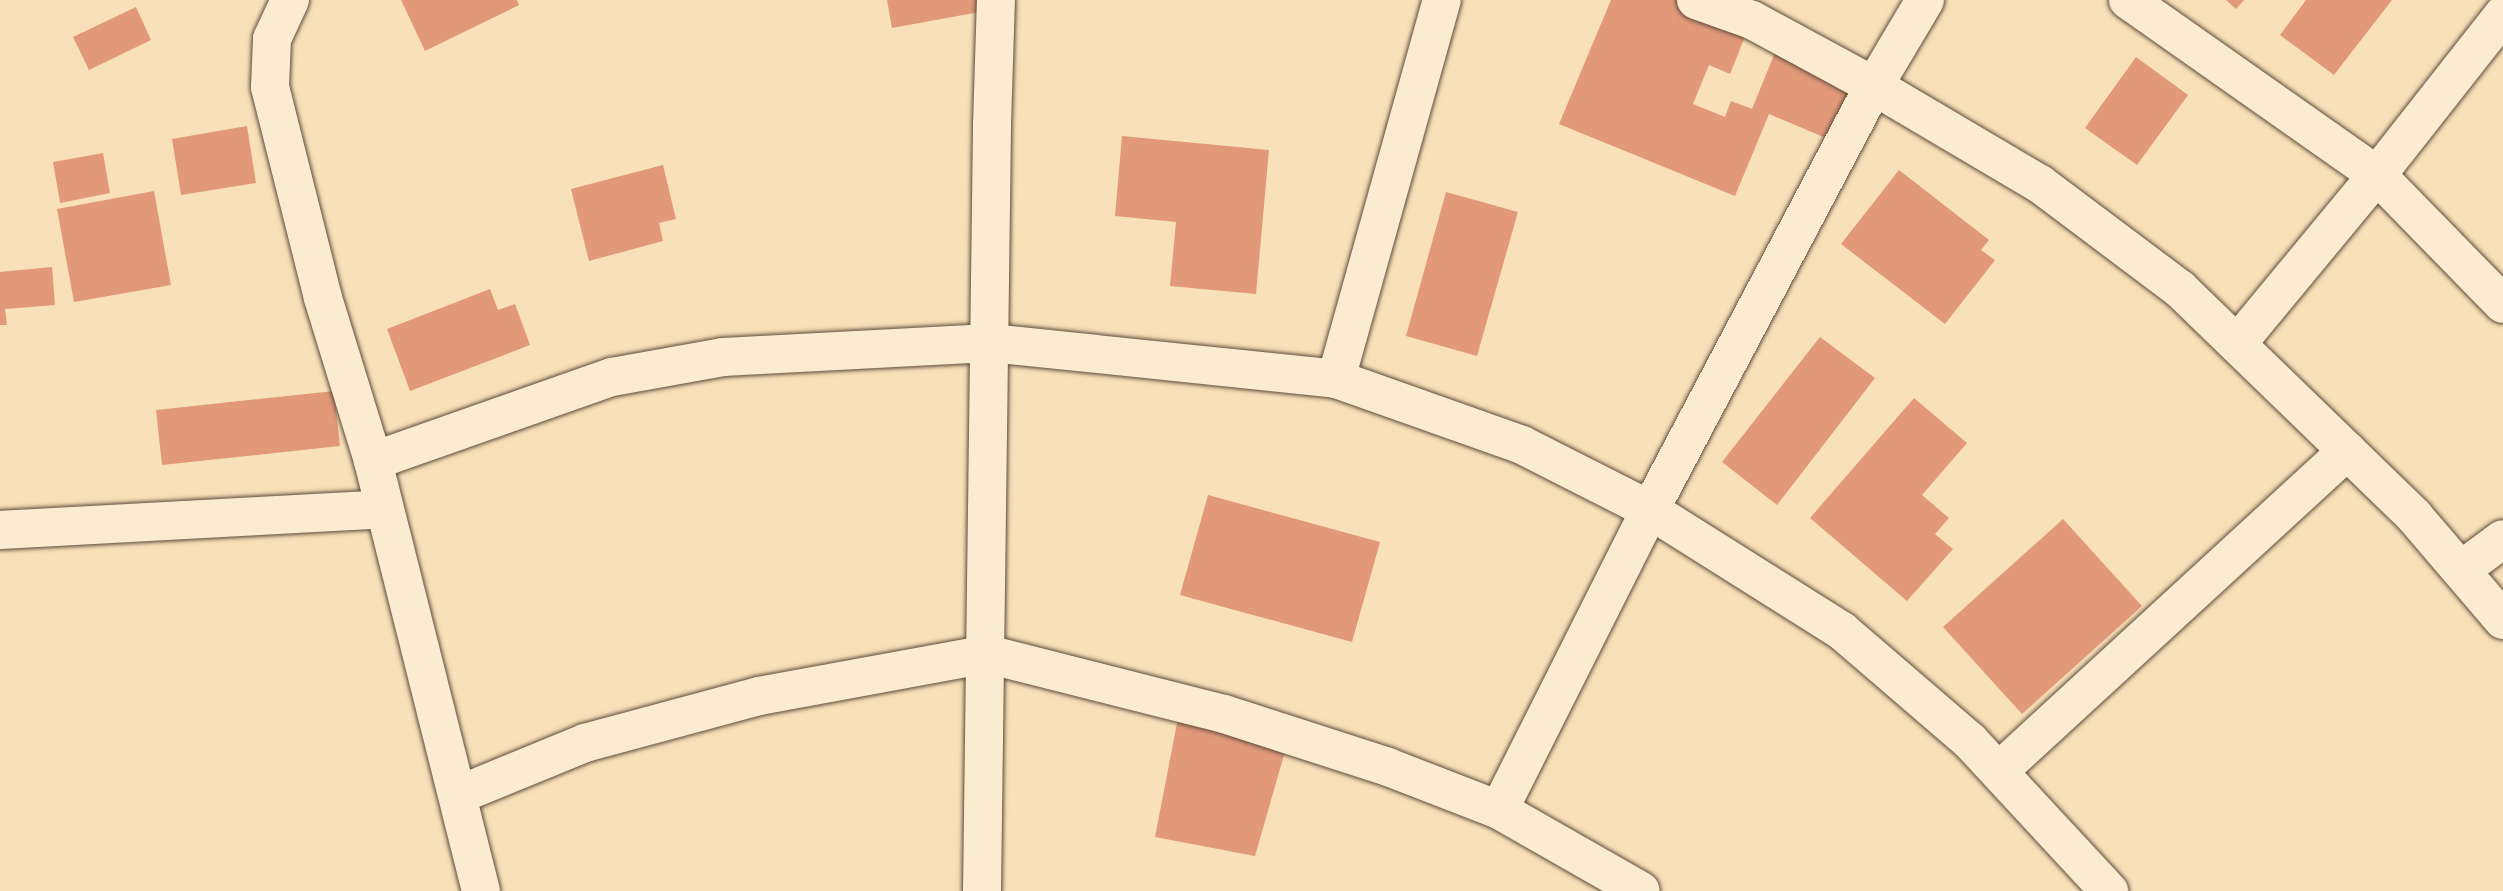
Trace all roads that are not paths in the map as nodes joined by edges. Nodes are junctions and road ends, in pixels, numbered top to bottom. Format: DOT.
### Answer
graph roads {
  1 [pos="290,0"];
  2 [pos="996,0"];
  3 [pos="1442,0"];
  4 [pos="1696,0"];
  5 [pos="1925,0"];
  6 [pos="2128,0"];
  7 [pos="2494,15"];
  8 [pos="1874,86"];
  9 [pos="2377,175"];
  10 [pos="2503,304"];
  11 [pos="990,343"];
  12 [pos="2237,344"];
  13 [pos="1336,379"];
  14 [pos="2347,451"];
  15 [pos="373,461"];
  16 [pos="383,509"];
  17 [pos="1650,510"];
  18 [pos="0,530"];
  19 [pos="2503,539"];
  20 [pos="2461,570"];
  21 [pos="2500,610"];
  22 [pos="987,654"];
  23 [pos="1999,771"];
  24 [pos="458,795"];
  25 [pos="1499,810"];
  26 [pos="981,890"];
  27 [pos="481,891"];
  28 [pos="1641,891"];
  29 [pos="2109,891"];
  1 -- 15 [label="street"];
  2 -- 11 [label="street"];
  3 -- 13 [label="street"];
  4 -- 8 [label="street"];
  5 -- 8 [label="street"];
  6 -- 9 [label="street"];
  7 -- 9 [label="street"];
  8 -- 12 [label="street"];
  8 -- 17 [label="street"];
  9 -- 10 [label="street"];
  9 -- 12 [label="street"];
  11 -- 13 [label="street"];
  11 -- 15 [label="street"];
  11 -- 22 [label="street"];
  12 -- 14 [label="street"];
  13 -- 17 [label="street"];
  14 -- 20 [label="street"];
  14 -- 23 [label="street"];
  15 -- 16 [label="street"];
  16 -- 18 [label="street"];
  16 -- 24 [label="street"];
  17 -- 23 [label="street"];
  17 -- 25 [label="street"];
  19 -- 20 [label="street"];
  20 -- 21 [label="street"];
  22 -- 24 [label="street"];
  22 -- 25 [label="street"];
  22 -- 26 [label="street"];
  23 -- 29 [label="street"];
  24 -- 27 [label="street"];
  25 -- 28 [label="street"];
}
